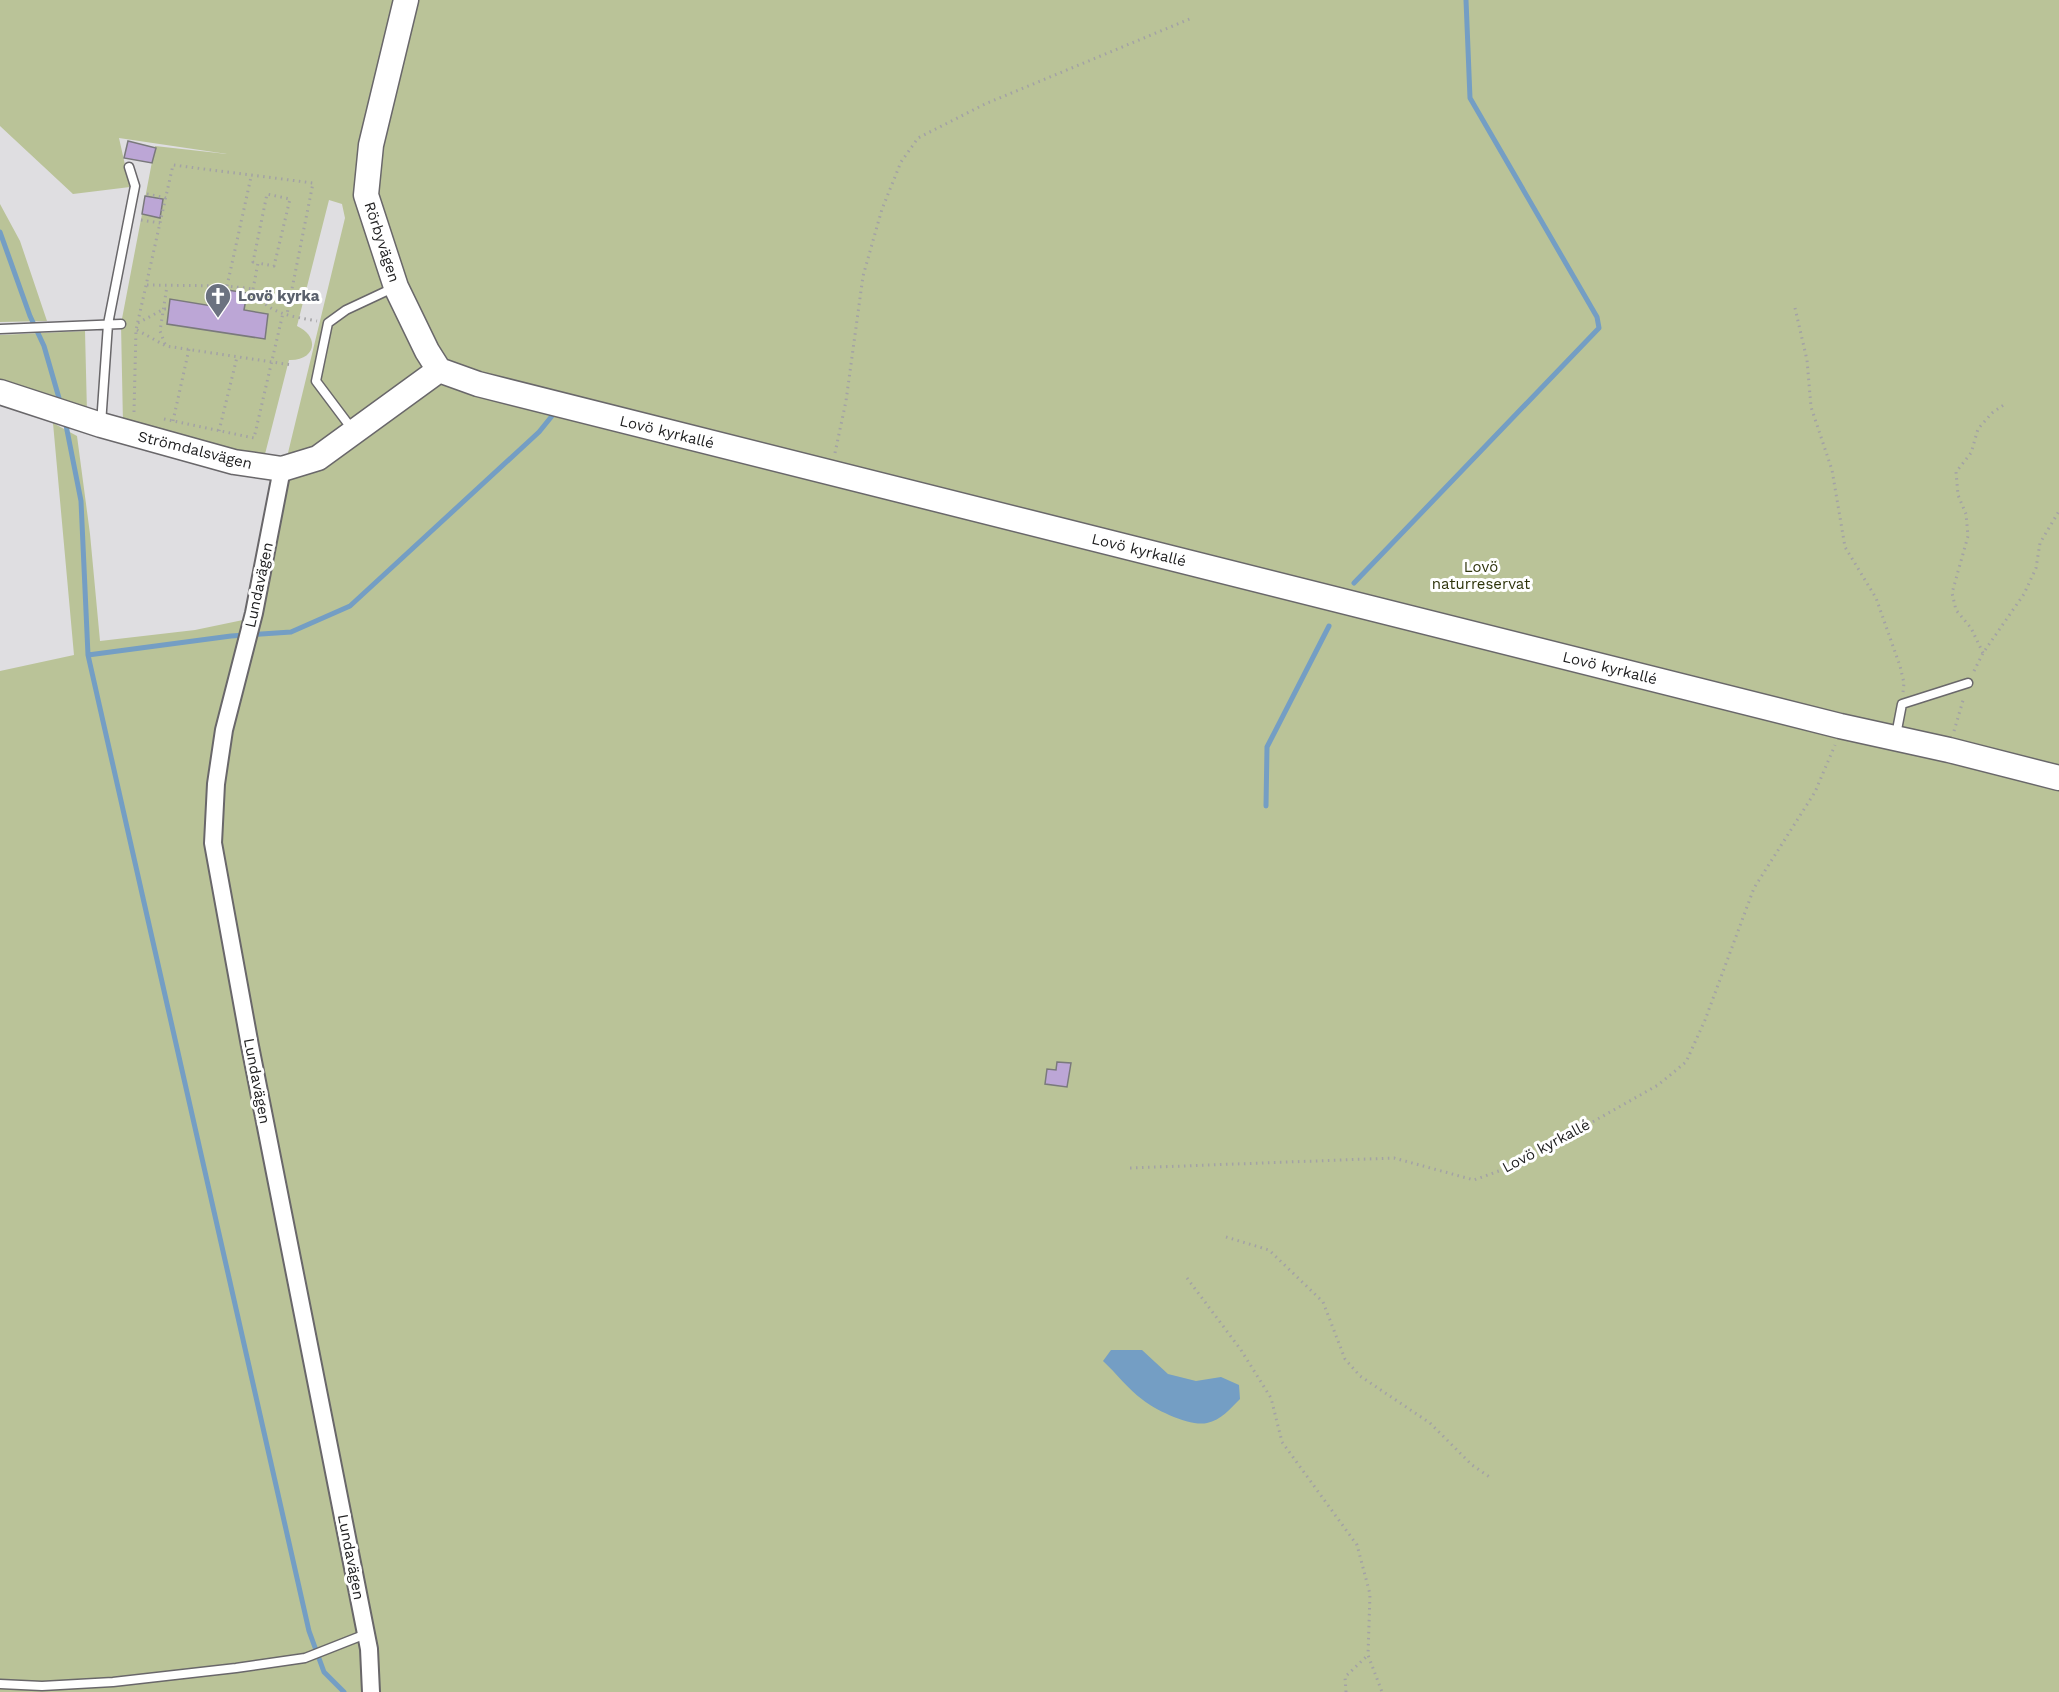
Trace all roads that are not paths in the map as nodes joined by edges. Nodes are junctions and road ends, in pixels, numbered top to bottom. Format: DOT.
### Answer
graph roads {
  1 [pos="406,0"];
  2 [pos="129,167"];
  3 [pos="396,287"];
  4 [pos="108,324"];
  5 [pos="121,324"];
  6 [pos="0,329"];
  7 [pos="439,370"];
  8 [pos="0,392"];
  9 [pos="101,425"];
  10 [pos="354,433"];
  11 [pos="282,469"];
  12 [pos="1968,683"];
  13 [pos="1895,738"];
  14 [pos="2059,778"];
  15 [pos="366,1634"];
  16 [pos="0,1684"];
  17 [pos="371,1692"];
  1 -- 3 [label="street, Rörbyvägen"];
  2 -- 4 [label="lane"];
  3 -- 7 [label="street, Rörbyvägen"];
  3 -- 10 [label="lane"];
  4 -- 5 [label="lane"];
  4 -- 6 [label="lane"];
  4 -- 9 [label="lane"];
  7 -- 10 [label="street, Strömdalsvägen"];
  7 -- 13 [label="street, Lovö kyrkallé"];
  8 -- 9 [label="street, Strömdalsvägen"];
  9 -- 11 [label="street, Strömdalsvägen"];
  10 -- 11 [label="street, Strömdalsvägen"];
  11 -- 15 [label="street, Lundavägen"];
  12 -- 13 [label="lane"];
  13 -- 14 [label="street, Lovö kyrkallé"];
  15 -- 16 [label="lane"];
  15 -- 17 [label="street, Lundavägen"];
}
